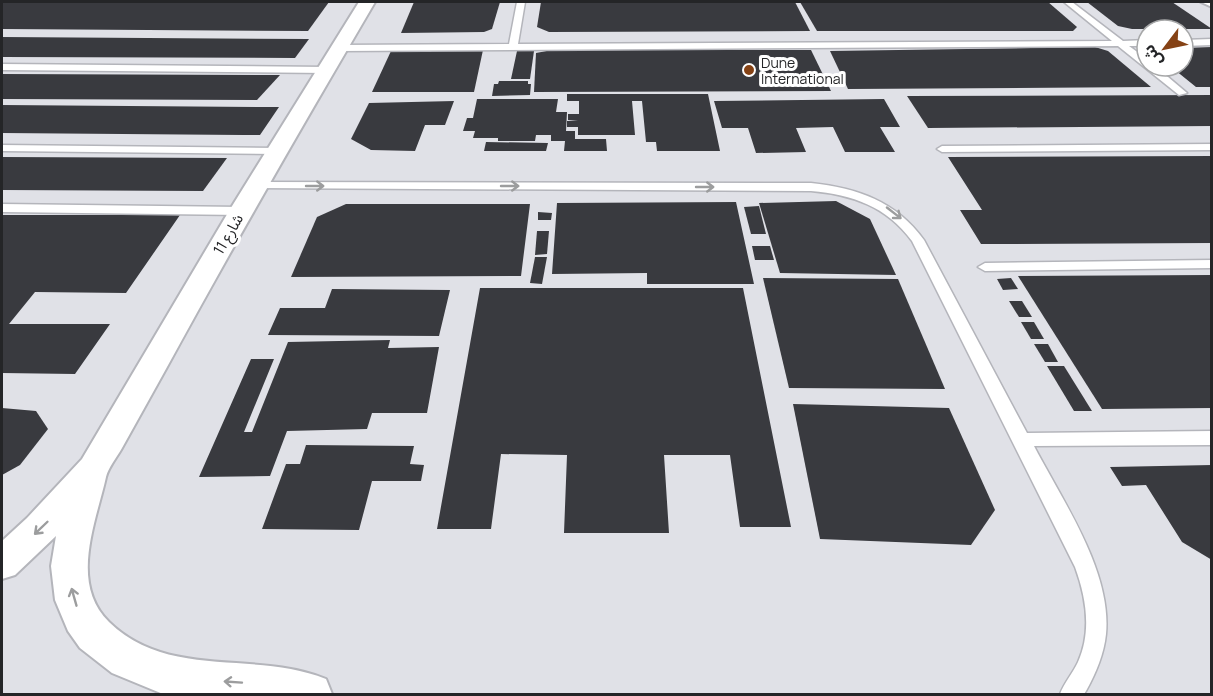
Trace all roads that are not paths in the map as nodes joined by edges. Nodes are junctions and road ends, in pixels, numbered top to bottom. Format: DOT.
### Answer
graph roads {
  1 [pos="367,2"];
  2 [pos="521,2"];
  3 [pos="1068,2"];
  4 [pos="1212,42"];
  5 [pos="1120,43"];
  6 [pos="1135,43"];
  7 [pos="1195,43"];
  8 [pos="513,47"];
  9 [pos="340,48"];
  10 [pos="1135,55"];
  11 [pos="2,68"];
  12 [pos="327,70"];
  13 [pos="1164,78"];
  14 [pos="1182,93"];
  15 [pos="1212,147"];
  16 [pos="2,148"];
  17 [pos="942,149"];
  18 [pos="277,151"];
  19 [pos="256,186"];
  20 [pos="2,208"];
  21 [pos="241,211"];
  22 [pos="1212,264"];
  23 [pos="985,267"];
  24 [pos="1212,438"];
  25 [pos="1022,440"];
  26 [pos="94,468"];
  27 [pos="2,563"];
  28 [pos="311,694"];
  29 [pos="1071,694"];
  1 -- 9 [label="street, شارع 11"];
  2 -- 8 [label="lane"];
  3 -- 5 [label="lane"];
  4 -- 7 [label="lane"];
  5 -- 6 [label="lane"];
  5 -- 8 [label="lane"];
  5 -- 10 [label="lane"];
  8 -- 9 [label="lane"];
  9 -- 12 [label="street, شارع 11"];
  11 -- 12 [label="lane"];
  12 -- 18 [label="street, شارع 11"];
  13 -- 14 [label="lane"];
  15 -- 17 [label="lane"];
  16 -- 18 [label="lane"];
  18 -- 19 [label="street, شارع 11"];
  19 -- 21 [label="street, شارع 11"];
  19 -- 25 [label="lane, one-way"];
  20 -- 21 [label="lane"];
  21 -- 26 [label="street, شارع 11"];
  22 -- 23 [label="lane"];
  24 -- 25 [label="lane"];
  25 -- 29 [label="lane"];
  26 -- 27 [label="street, شارع 11, one-way"];
  28 -- 26 [label="street, شارع 11, one-way"];
}
